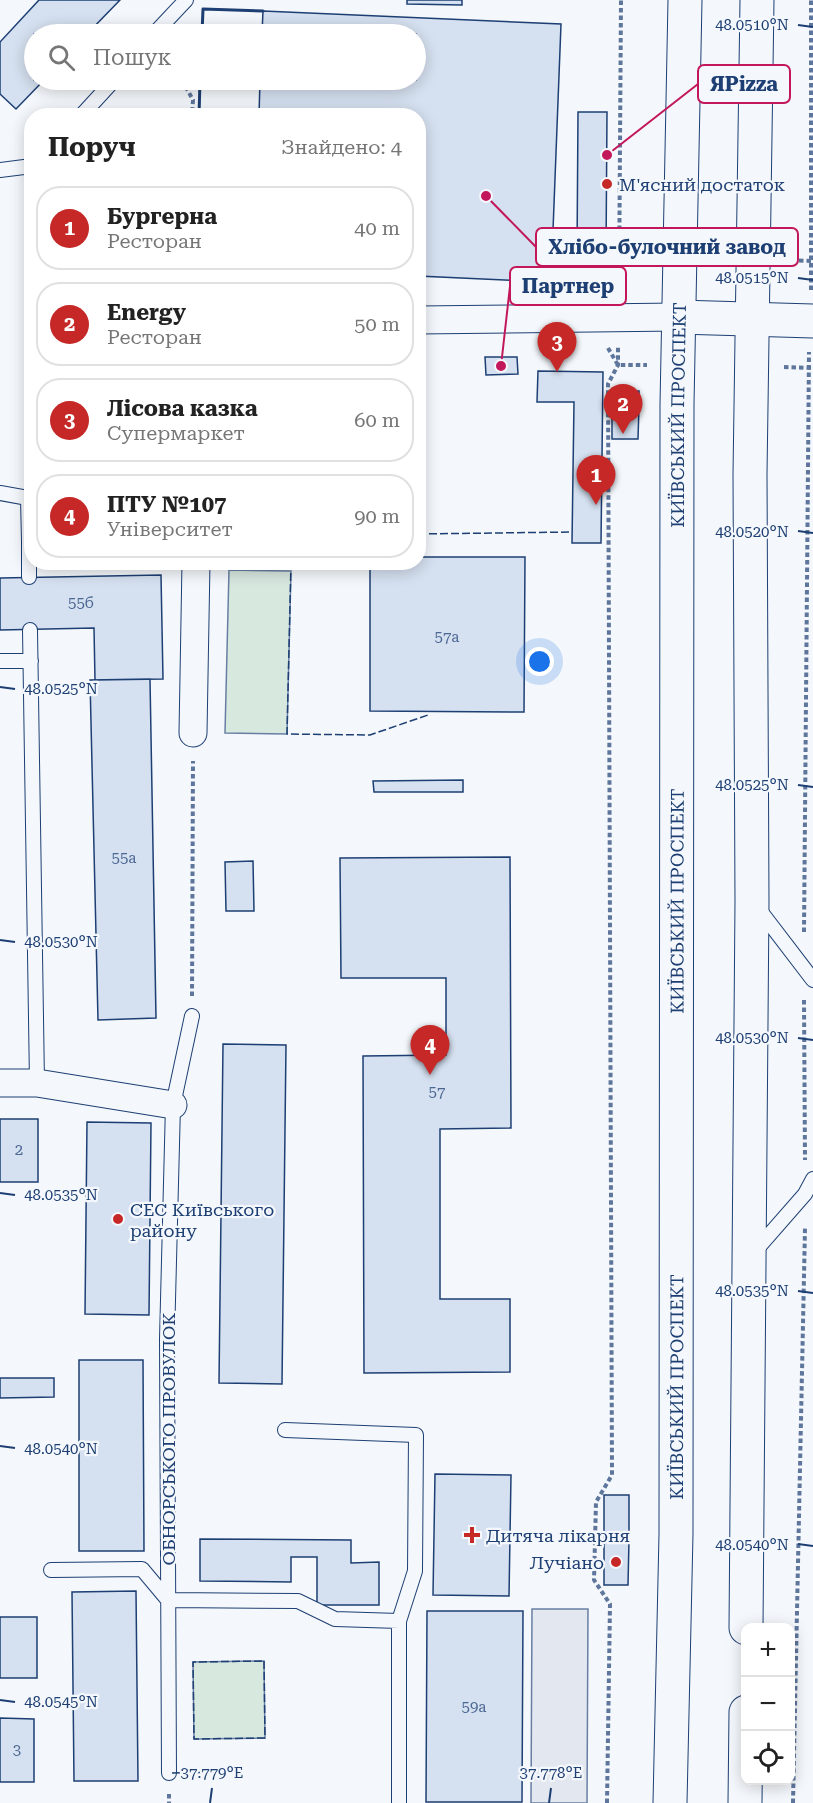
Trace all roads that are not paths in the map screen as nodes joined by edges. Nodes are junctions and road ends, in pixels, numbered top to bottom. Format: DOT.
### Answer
graph roads {
  1 [pos="186,0"];
  2 [pos="685,0"];
  3 [pos="757,0"];
  4 [pos="163,24"];
  5 [pos="105,90"];
  6 [pos="88,108"];
  7 [pos="24,167"];
  8 [pos="0,170"];
  9 [pos="678,317"];
  10 [pos="753,319"];
  11 [pos="426,320"];
  12 [pos="812,321"];
  13 [pos="0,493"];
  14 [pos="24,497"];
  15 [pos="29,570"];
  16 [pos="196,570"];
  17 [pos="29,577"];
  18 [pos="30,630"];
  19 [pos="0,661"];
  20 [pos="31,661"];
  21 [pos="193,733"];
  22 [pos="752,901"];
  23 [pos="808,975"];
  24 [pos="192,1016"];
  25 [pos="0,1083"];
  26 [pos="37,1083"];
  27 [pos="173,1104"];
  28 [pos="813,1179"];
  29 [pos="750,1257"];
  30 [pos="285,1430"];
  31 [pos="51,1570"];
  32 [pos="168,1600"];
  33 [pos="399,1621"];
  34 [pos="746,1623"];
  35 [pos="746,1731"];
  36 [pos="169,1773"];
  37 [pos="399,1803"];
  38 [pos="670,1803"];
  39 [pos="745,1803"];
  1 -- 4 [label="lane"];
  2 -- 9 [label="main road, КИЇВСЬКИЙ ПРОСПЕКТ"];
  3 -- 10 [label="main road"];
  5 -- 6 [label="lane"];
  7 -- 8 [label="lane"];
  9 -- 10 [label="main road"];
  9 -- 11 [label="street"];
  9 -- 38 [label="main road, КИЇВСЬКИЙ ПРОСПЕКТ"];
  10 -- 12 [label="main road"];
  10 -- 22 [label="main road"];
  13 -- 14 [label="lane"];
  15 -- 17 [label="lane"];
  16 -- 21 [label="street"];
  18 -- 20 [label="lane"];
  19 -- 20 [label="lane"];
  20 -- 26 [label="lane"];
  22 -- 23 [label="lane"];
  22 -- 29 [label="main road"];
  24 -- 27 [label="lane, ОБНОРСЬКОГО ПРОВУЛОК"];
  25 -- 26 [label="street"];
  26 -- 27 [label="street"];
  27 -- 32 [label="lane, ОБНОРСЬКОГО ПРОВУЛОК"];
  28 -- 29 [label="lane"];
  29 -- 34 [label="main road"];
  30 -- 33 [label="lane"];
  31 -- 32 [label="lane"];
  32 -- 33 [label="lane"];
  32 -- 36 [label="lane, ОБНОРСЬКОГО ПРОВУЛОК"];
  33 -- 37 [label="lane"];
  35 -- 39 [label="main road"];
}
